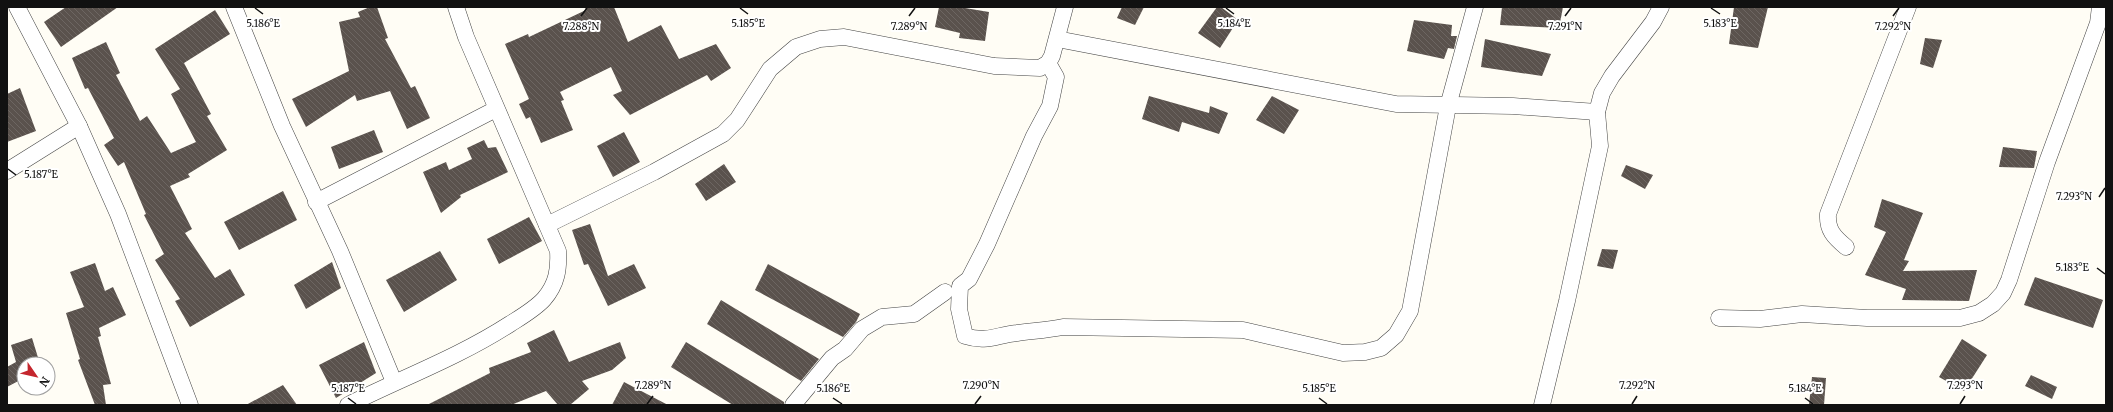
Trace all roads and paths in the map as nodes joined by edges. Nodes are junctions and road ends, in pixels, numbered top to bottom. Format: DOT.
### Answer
graph roads {
  1 [pos="17,7"];
  2 [pos="234,7"];
  3 [pos="456,7"];
  4 [pos="1065,7"];
  5 [pos="1475,7"];
  6 [pos="1661,7"];
  7 [pos="1908,7"];
  8 [pos="2100,7"];
  9 [pos="1057,39"];
  10 [pos="1048,63"];
  11 [pos="1448,106"];
  12 [pos="496,109"];
  13 [pos="1597,112"];
  14 [pos="80,126"];
  15 [pos="7,171"];
  16 [pos="316,202"];
  17 [pos="547,225"];
  18 [pos="1846,248"];
  19 [pos="945,292"];
  20 [pos="1719,318"];
  21 [pos="394,382"];
  22 [pos="190,405"];
  23 [pos="348,405"];
  24 [pos="794,405"];
  25 [pos="1542,405"];
  1 -- 14 [label="street"];
  2 -- 16 [label="street"];
  3 -- 12 [label="street"];
  4 -- 9 [label="street"];
  5 -- 11 [label="street"];
  6 -- 13 [label="street"];
  7 -- 18 [label="street"];
  8 -- 20 [label="street"];
  9 -- 10 [label="street"];
  9 -- 11 [label="street"];
  10 -- 11 [label="street"];
  10 -- 17 [label="street"];
  11 -- 13 [label="street"];
  12 -- 16 [label="street"];
  12 -- 17 [label="street"];
  13 -- 25 [label="street"];
  14 -- 15 [label="street"];
  14 -- 22 [label="street"];
  16 -- 21 [label="street"];
  17 -- 21 [label="street"];
  19 -- 24 [label="street"];
  21 -- 23 [label="street"];
}
